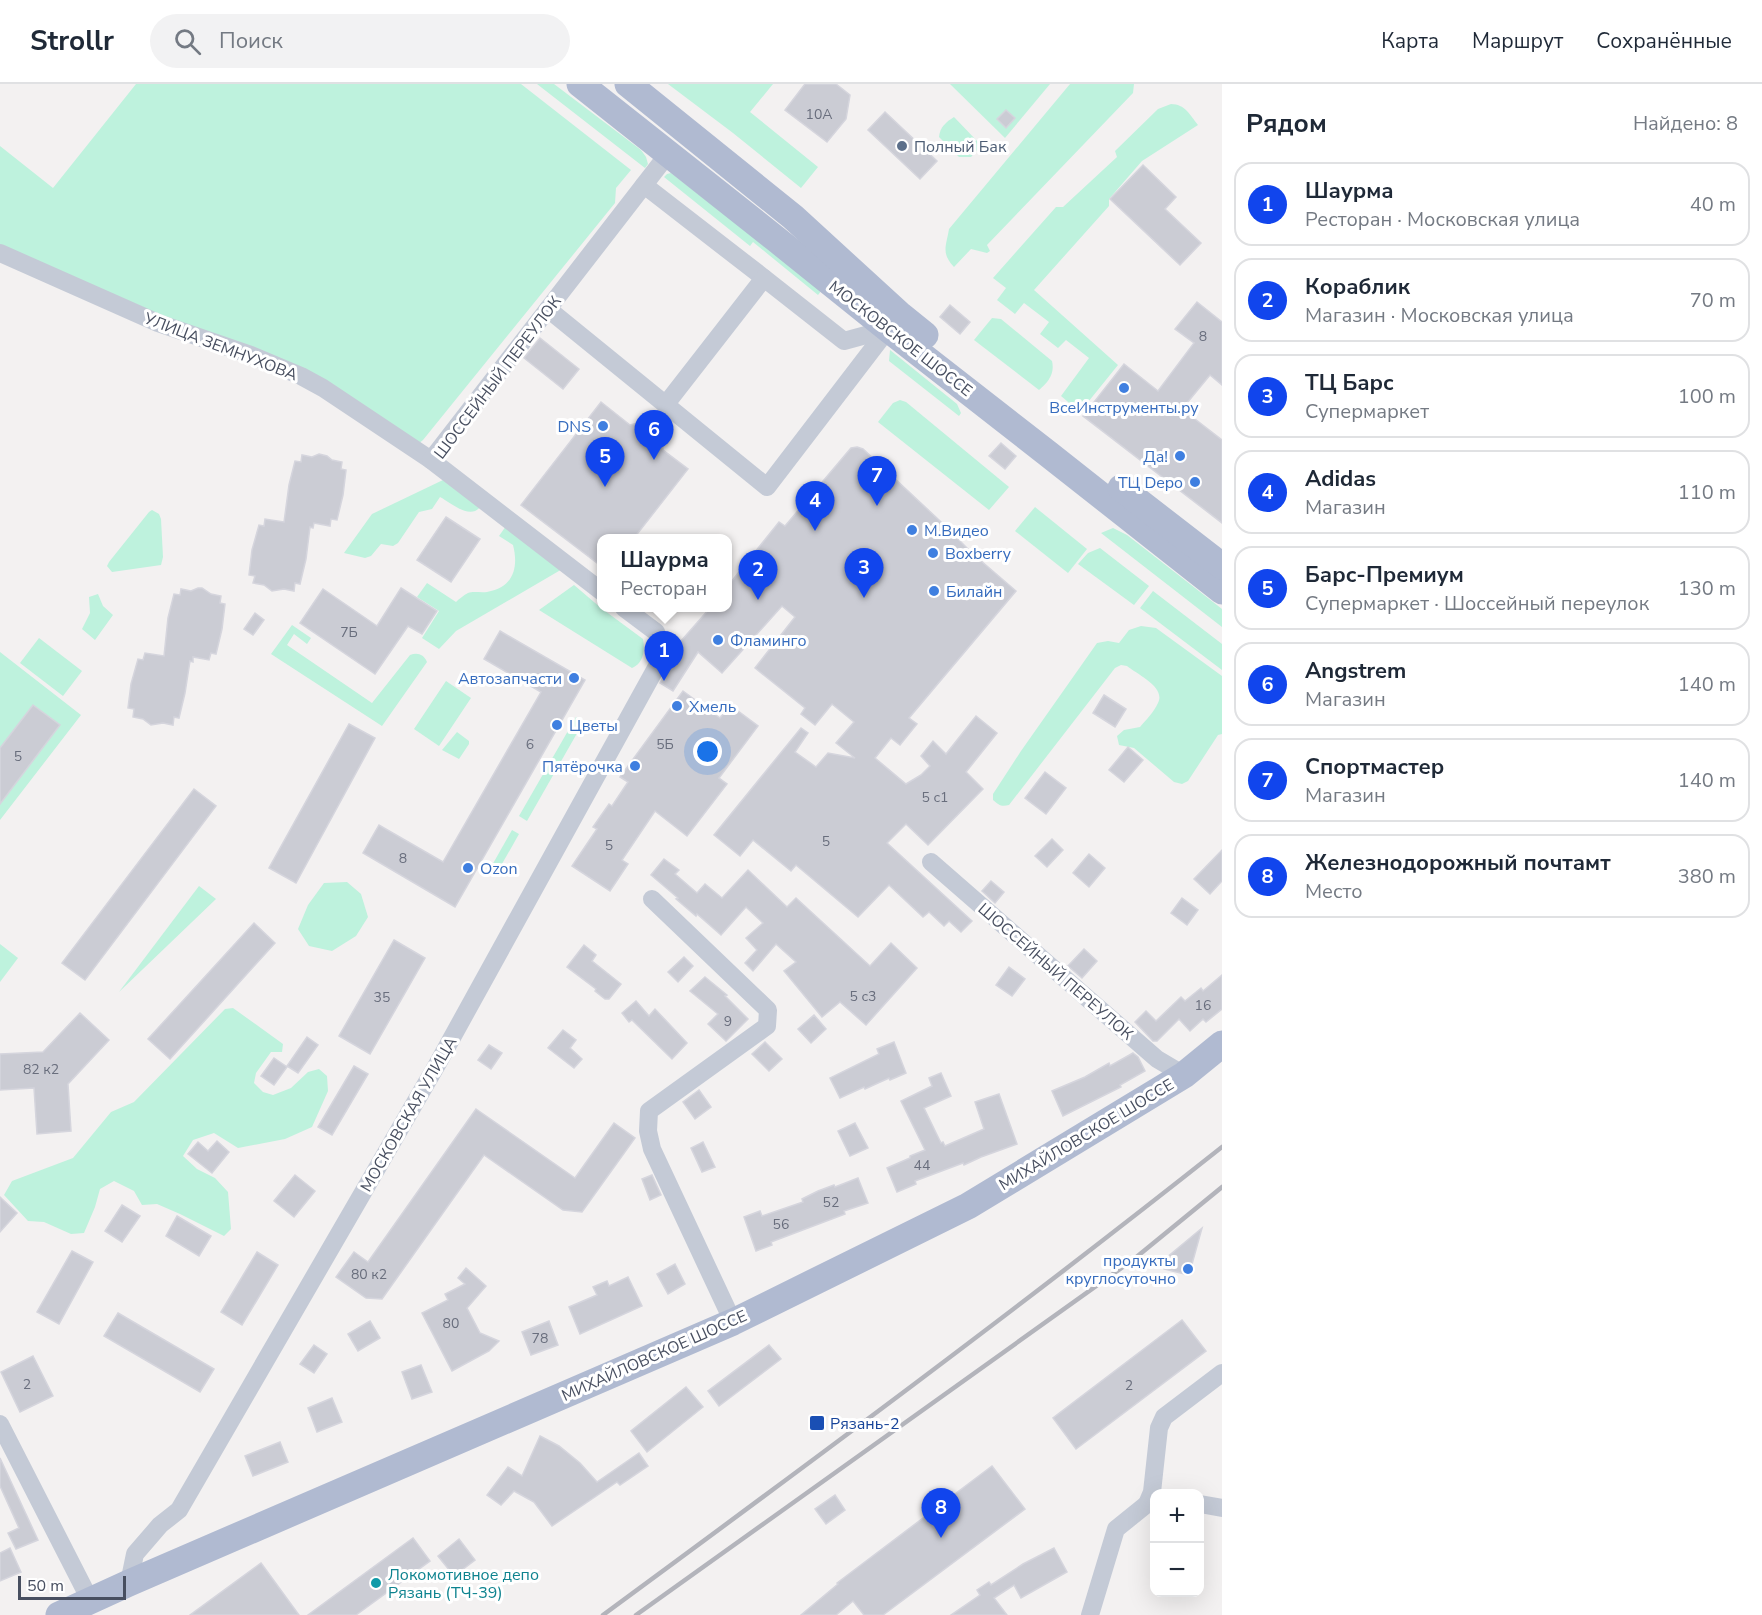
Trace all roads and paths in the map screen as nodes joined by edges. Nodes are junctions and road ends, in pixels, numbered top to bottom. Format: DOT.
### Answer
graph roads {
  1 [pos="580,84"];
  2 [pos="628,84"];
  3 [pos="668,154"];
  4 [pos="644,184"];
  5 [pos="0,253"];
  6 [pos="764,278"];
  7 [pos="548,309"];
  8 [pos="888,329"];
  9 [pos="666,404"];
  10 [pos="431,460"];
  11 [pos="1222,566"];
  12 [pos="597,588"];
  13 [pos="1222,591"];
  14 [pos="630,612"];
  15 [pos="931,862"];
  16 [pos="652,899"];
  17 [pos="1222,1044"];
  18 [pos="1184,1075"];
  19 [pos="733,1322"];
  20 [pos="1222,1374"];
  21 [pos="0,1424"];
  22 [pos="1152,1489"];
  23 [pos="1150,1504"];
  24 [pos="1204,1505"];
  25 [pos="1222,1508"];
  26 [pos="129,1583"];
  27 [pos="90,1600"];
  28 [pos="59,1615"];
  29 [pos="1090,1615"];
  1 -- 3 [label="main road, МОСКОВСКОЕ ШОССЕ"];
  2 -- 11 [label="main road, МОСКОВСКОЕ ШОССЕ"];
  3 -- 4 [label="street, ШОССЕЙНЫЙ ПЕРЕУЛОК"];
  3 -- 8 [label="main road, МОСКОВСКОЕ ШОССЕ"];
  4 -- 6 [label="street"];
  4 -- 7 [label="street, ШОССЕЙНЫЙ ПЕРЕУЛОК"];
  5 -- 10 [label="street, УЛИЦА ЗЕМНУХОВА"];
  6 -- 8 [label="street"];
  6 -- 9 [label="street"];
  7 -- 9 [label="street"];
  7 -- 10 [label="street, ШОССЕЙНЫЙ ПЕРЕУЛОК"];
  8 -- 9 [label="street"];
  8 -- 13 [label="main road, МОСКОВСКОЕ ШОССЕ"];
  10 -- 12 [label="street, ШОССЕЙНЫЙ ПЕРЕУЛОК"];
  14 -- 26 [label="street, МОСКОВСКАЯ УЛИЦА"];
  15 -- 18 [label="street, ШОССЕЙНЫЙ ПЕРЕУЛОК"];
  16 -- 19 [label="street"];
  17 -- 18 [label="main road, МИХАЙЛОВСКОЕ ШОССЕ"];
  18 -- 19 [label="main road, МИХАЙЛОВСКОЕ ШОССЕ"];
  19 -- 26 [label="main road, МИХАЙЛОВСКОЕ ШОССЕ"];
  20 -- 22 [label="street"];
  21 -- 27 [label="street"];
  23 -- 29 [label="street"];
  24 -- 25 [label="street"];
  26 -- 27 [label="main road, МИХАЙЛОВСКОЕ ШОССЕ"];
  27 -- 28 [label="main road, МИХАЙЛОВСКОЕ ШОССЕ"];
}
